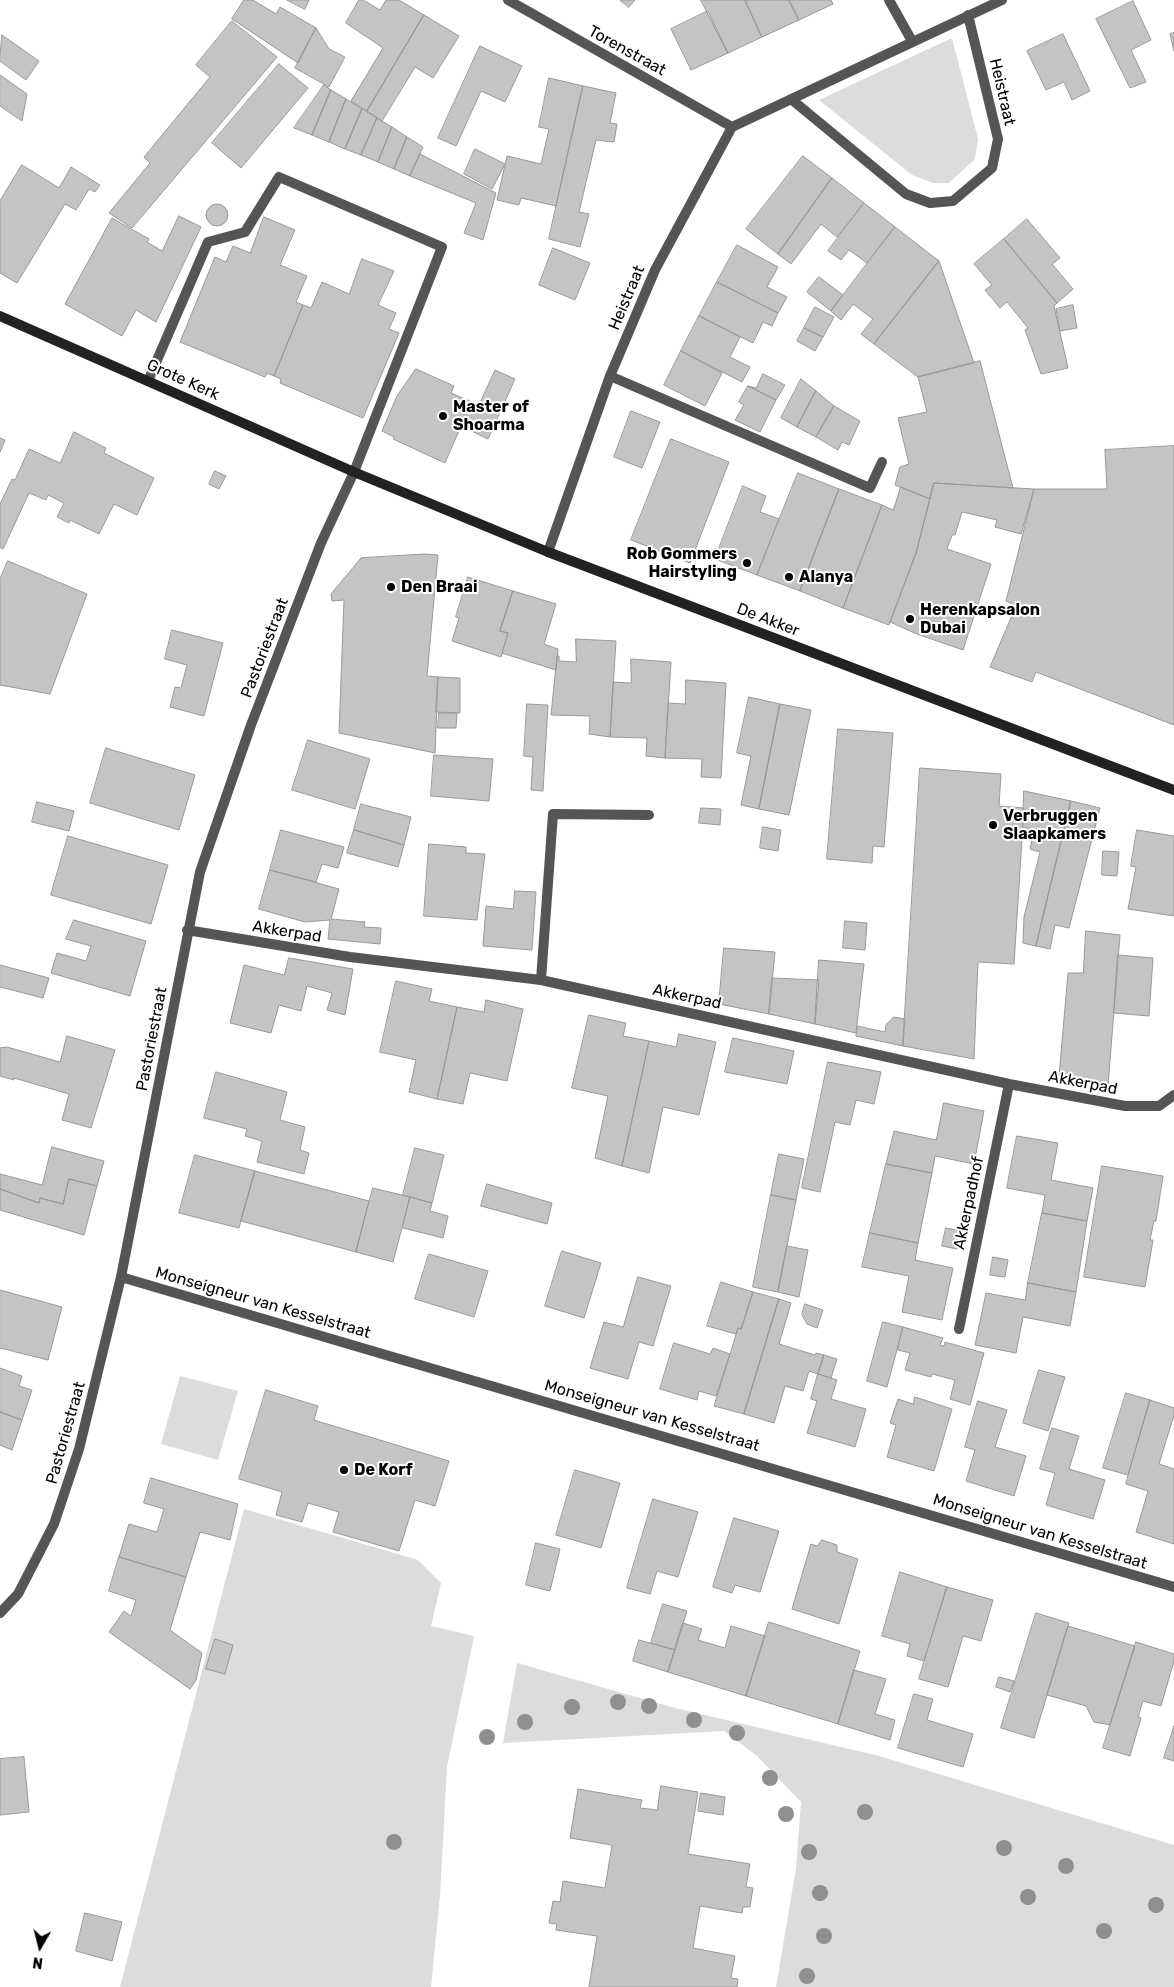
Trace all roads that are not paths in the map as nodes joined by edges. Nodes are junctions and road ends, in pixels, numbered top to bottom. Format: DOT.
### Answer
graph roads {
  1 [pos="508,0"];
  2 [pos="889,0"];
  3 [pos="1002,0"];
  4 [pos="968,15"];
  5 [pos="912,41"];
  6 [pos="791,99"];
  7 [pos="732,127"];
  8 [pos="0,316"];
  9 [pos="610,376"];
  10 [pos="148,381"];
  11 [pos="882,462"];
  12 [pos="354,472"];
  13 [pos="548,552"];
  14 [pos="1174,790"];
  15 [pos="649,815"];
  16 [pos="188,930"];
  17 [pos="540,980"];
  18 [pos="1009,1084"];
  19 [pos="1174,1095"];
  20 [pos="121,1277"];
  21 [pos="959,1329"];
  22 [pos="1174,1587"];
  23 [pos="0,1614"];
  1 -- 7 [label="street, Torenstraat"];
  2 -- 5 [label="street"];
  3 -- 4 [label="street"];
  4 -- 5 [label="street"];
  4 -- 6 [label="street, Heistraat"];
  5 -- 6 [label="street"];
  6 -- 7 [label="street"];
  7 -- 9 [label="street, Heistraat"];
  8 -- 10 [label="main road, Grote Kerk"];
  9 -- 11 [label="street"];
  9 -- 13 [label="street, Heistraat"];
  10 -- 12 [label="main road, Grote Kerk"];
  10 -- 12 [label="street, Pastoriestraat"];
  12 -- 13 [label="main road, De Akker"];
  12 -- 16 [label="street, Pastoriestraat"];
  13 -- 14 [label="main road, De Akker"];
  15 -- 17 [label="street"];
  16 -- 17 [label="street, Akkerpad"];
  16 -- 20 [label="street, Pastoriestraat"];
  17 -- 18 [label="street, Akkerpad"];
  18 -- 19 [label="street, Akkerpad"];
  18 -- 21 [label="street, Akkerpadhof"];
  20 -- 22 [label="street, Monseigneur van Kesselstraat"];
  20 -- 23 [label="street, Pastoriestraat"];
}
